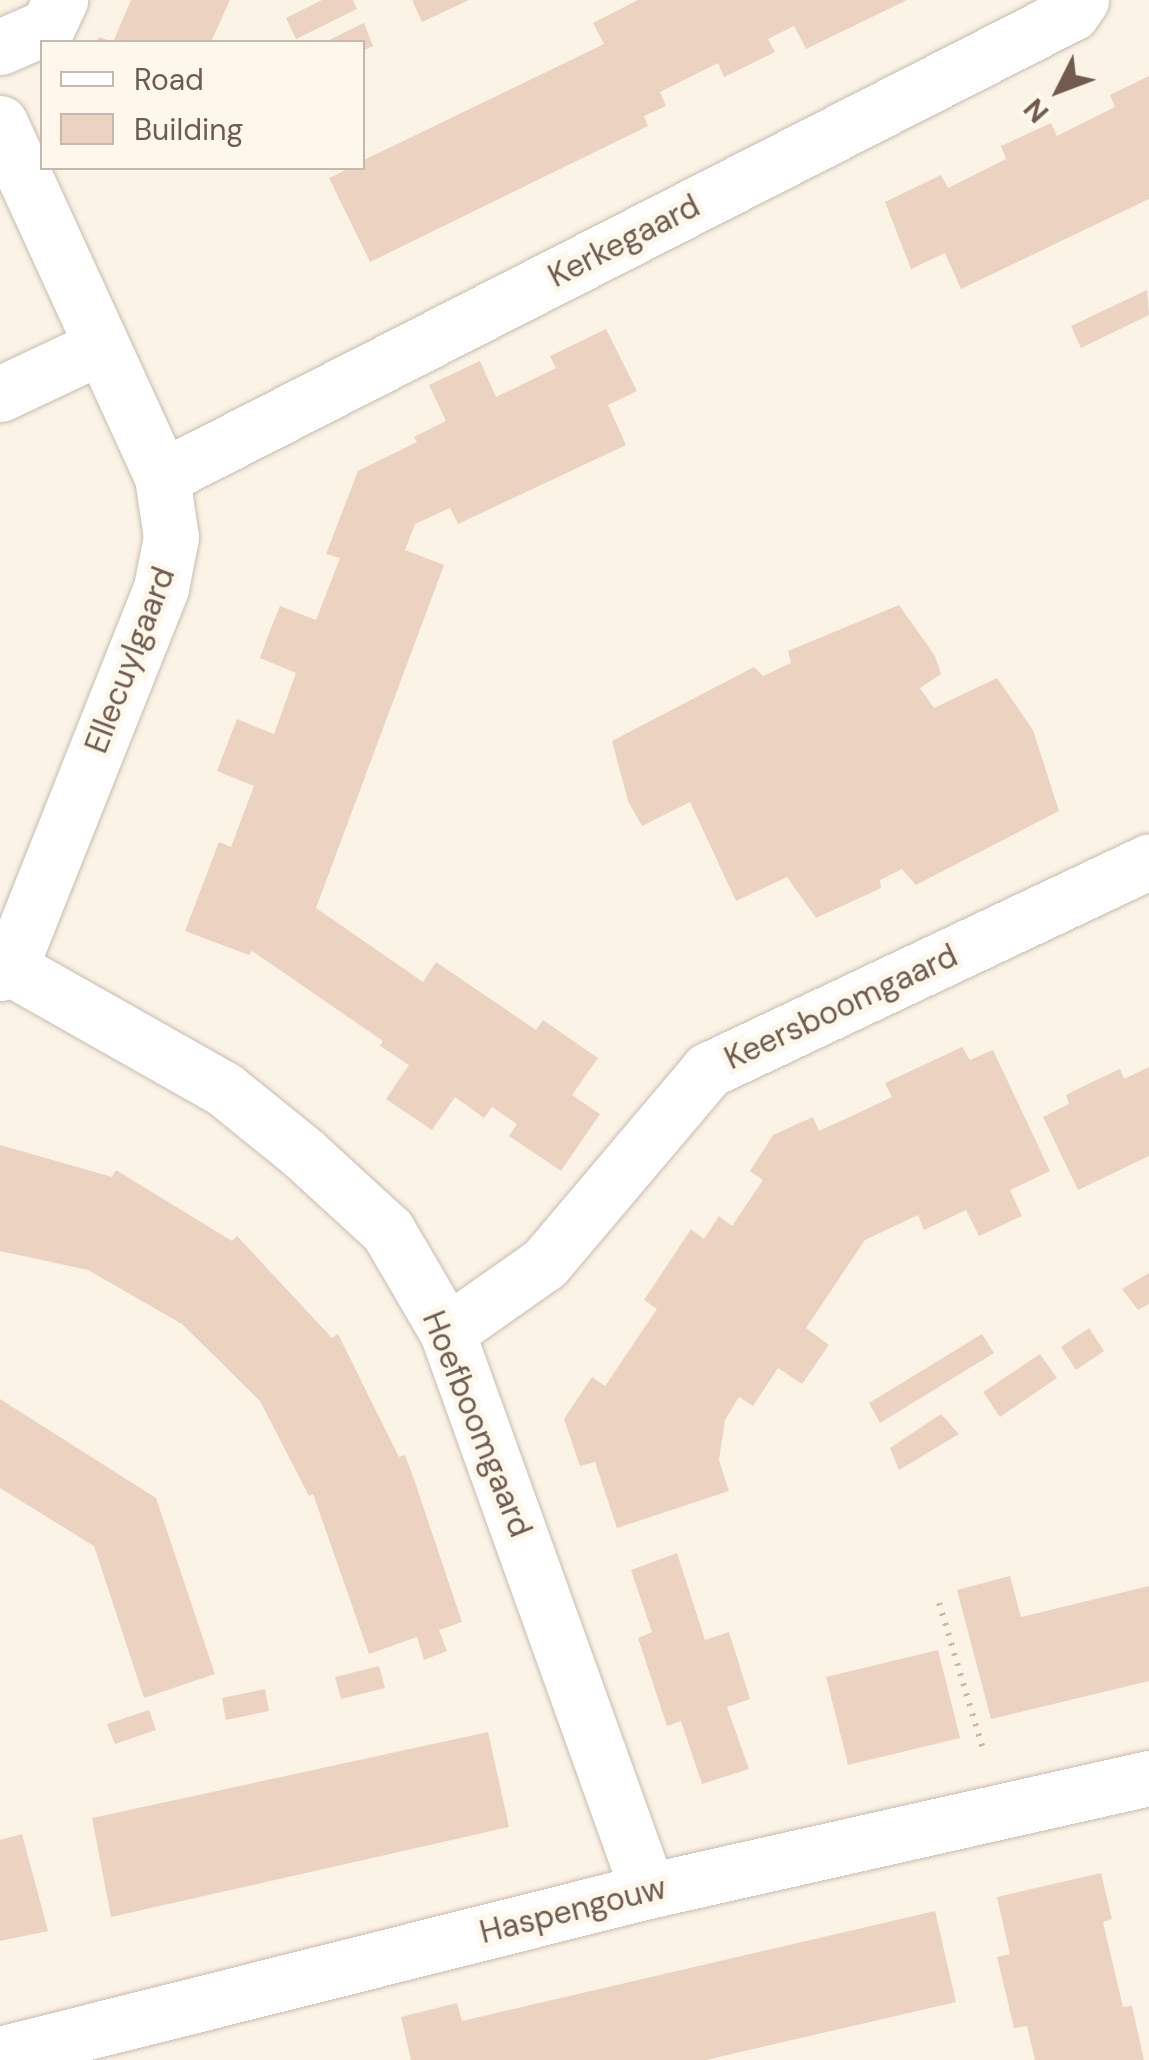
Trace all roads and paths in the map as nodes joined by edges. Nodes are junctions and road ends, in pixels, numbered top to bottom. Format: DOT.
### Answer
graph roads {
  1 [pos="60,0"];
  2 [pos="1081,0"];
  3 [pos="0,47"];
  4 [pos="0,123"];
  5 [pos="100,347"];
  6 [pos="0,394"];
  7 [pos="162,477"];
  8 [pos="1149,862"];
  9 [pos="5,970"];
  10 [pos="447,1332"];
  11 [pos="939,1603"];
  12 [pos="1149,1778"];
  13 [pos="1002,1811"];
  14 [pos="648,1891"];
  15 [pos="0,2054"];
  1 -- 3 [label="street"];
  2 -- 7 [label="street, Kerkegaard"];
  4 -- 5 [label="street, Ellecuylgaard"];
  5 -- 6 [label="street"];
  5 -- 7 [label="street, Ellecuylgaard"];
  7 -- 9 [label="street, Ellecuylgaard"];
  8 -- 10 [label="street, Keersboomgaard"];
  9 -- 10 [label="street, Hoefboomgaard"];
  10 -- 14 [label="street, Hoefboomgaard"];
  11 -- 13 [label="path"];
  12 -- 13 [label="street, Haspengouw"];
  13 -- 14 [label="street, Haspengouw"];
  14 -- 15 [label="street, Haspengouw"];
}
